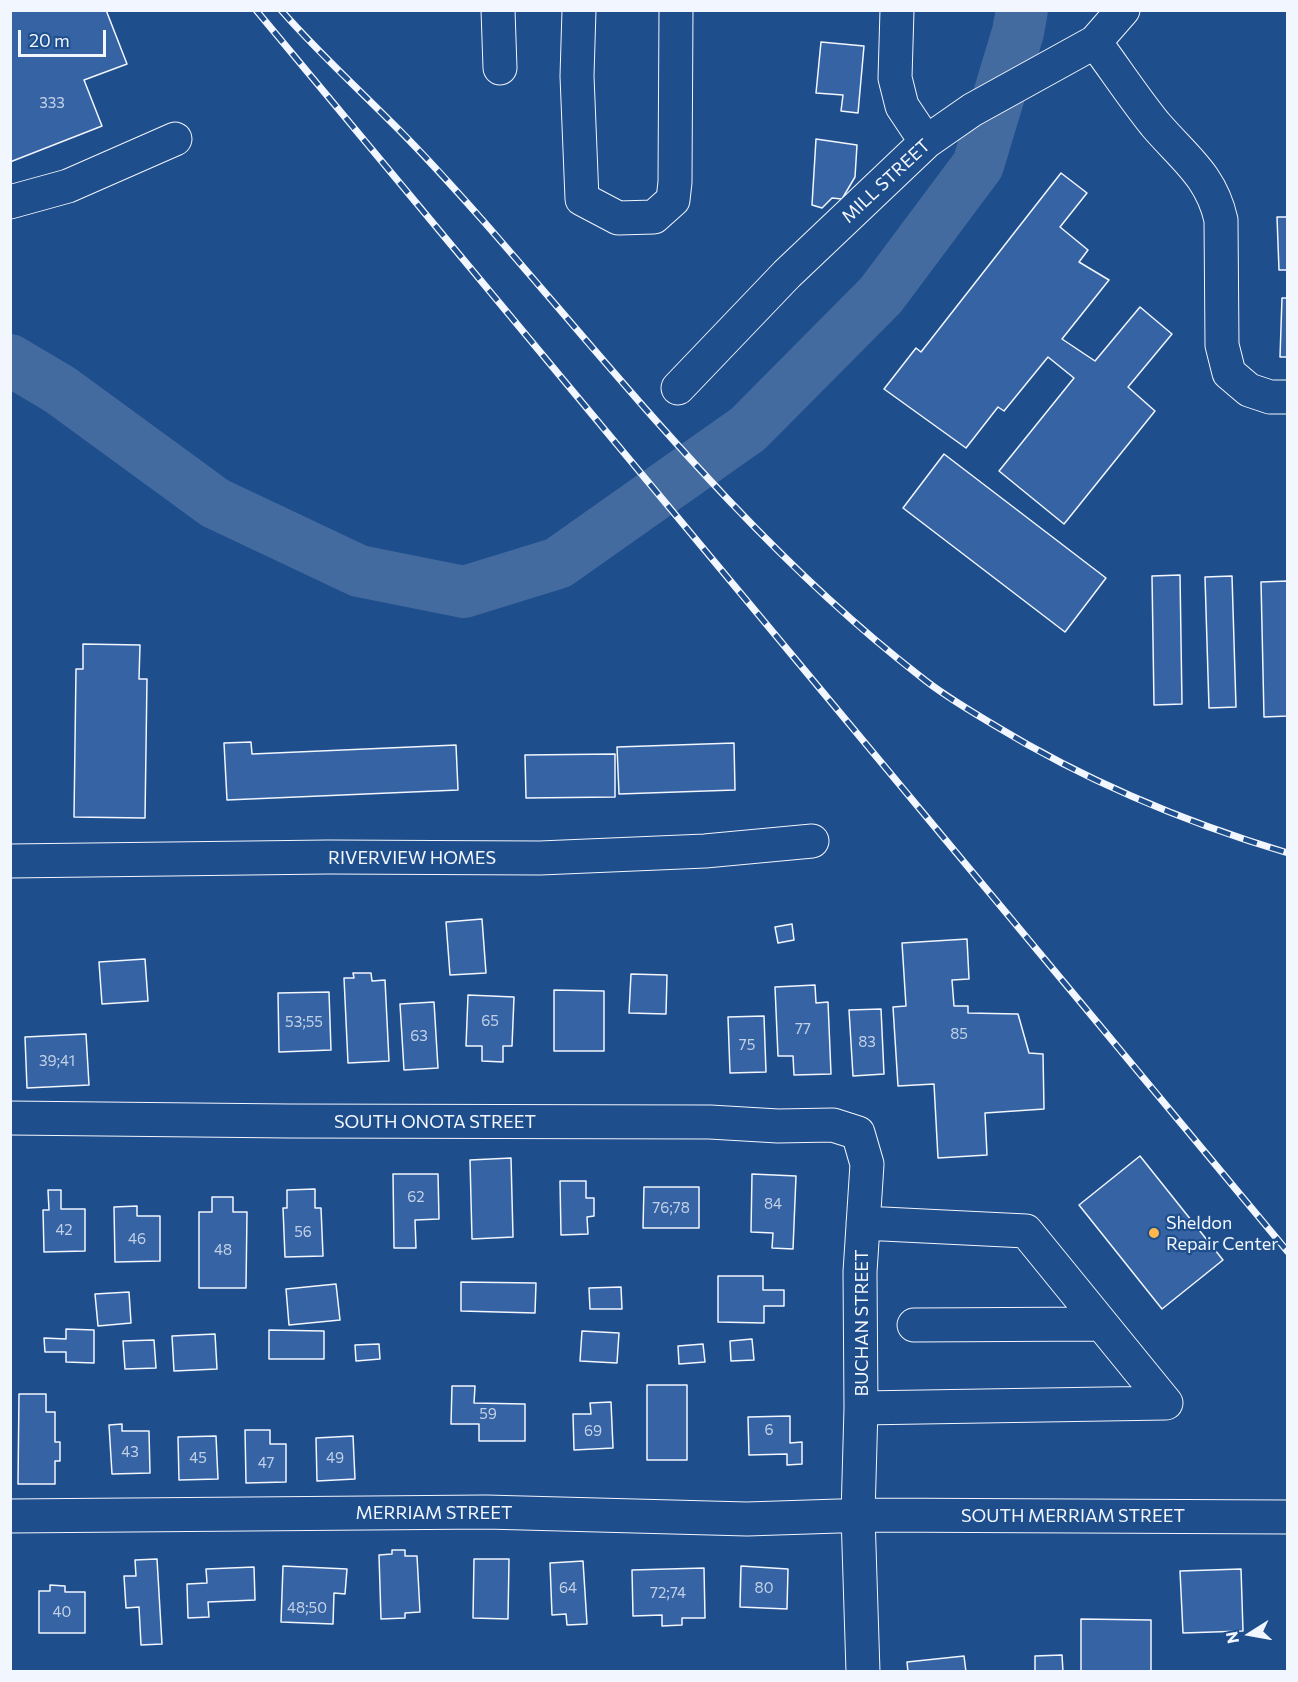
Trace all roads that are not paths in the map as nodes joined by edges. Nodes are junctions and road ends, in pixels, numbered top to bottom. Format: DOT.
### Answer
graph roads {
  1 [pos="498,10"];
  2 [pos="579,10"];
  3 [pos="676,10"];
  4 [pos="897,10"];
  5 [pos="1123,10"];
  6 [pos="1095,42"];
  7 [pos="500,68"];
  8 [pos="175,139"];
  9 [pos="926,142"];
  10 [pos="10,202"];
  11 [pos="678,388"];
  12 [pos="1287,397"];
  13 [pos="812,841"];
  14 [pos="10,861"];
  15 [pos="10,1118"];
  16 [pos="858,1133"];
  17 [pos="863,1223"];
  18 [pos="1101,1324"];
  19 [pos="914,1325"];
  20 [pos="861,1408"];
  21 [pos="858,1515"];
  22 [pos="10,1516"];
  23 [pos="1287,1517"];
  24 [pos="863,1671"];
  1 -- 7 [label="street"];
  2 -- 3 [label="street"];
  4 -- 9 [label="street"];
  5 -- 6 [label="street, MILL STREET"];
  6 -- 9 [label="street, MILL STREET"];
  6 -- 12 [label="street"];
  8 -- 10 [label="street"];
  9 -- 11 [label="street, MILL STREET"];
  13 -- 14 [label="street, RIVERVIEW HOMES"];
  15 -- 16 [label="street, SOUTH ONOTA STREET"];
  16 -- 17 [label="street, BUCHAN STREET"];
  17 -- 18 [label="street"];
  17 -- 20 [label="street, BUCHAN STREET"];
  18 -- 19 [label="street"];
  18 -- 20 [label="street"];
  20 -- 21 [label="street, BUCHAN STREET"];
  21 -- 22 [label="street, MERRIAM STREET"];
  21 -- 23 [label="street, SOUTH MERRIAM STREET"];
  21 -- 24 [label="street, BUCHAN STREET"];
}
